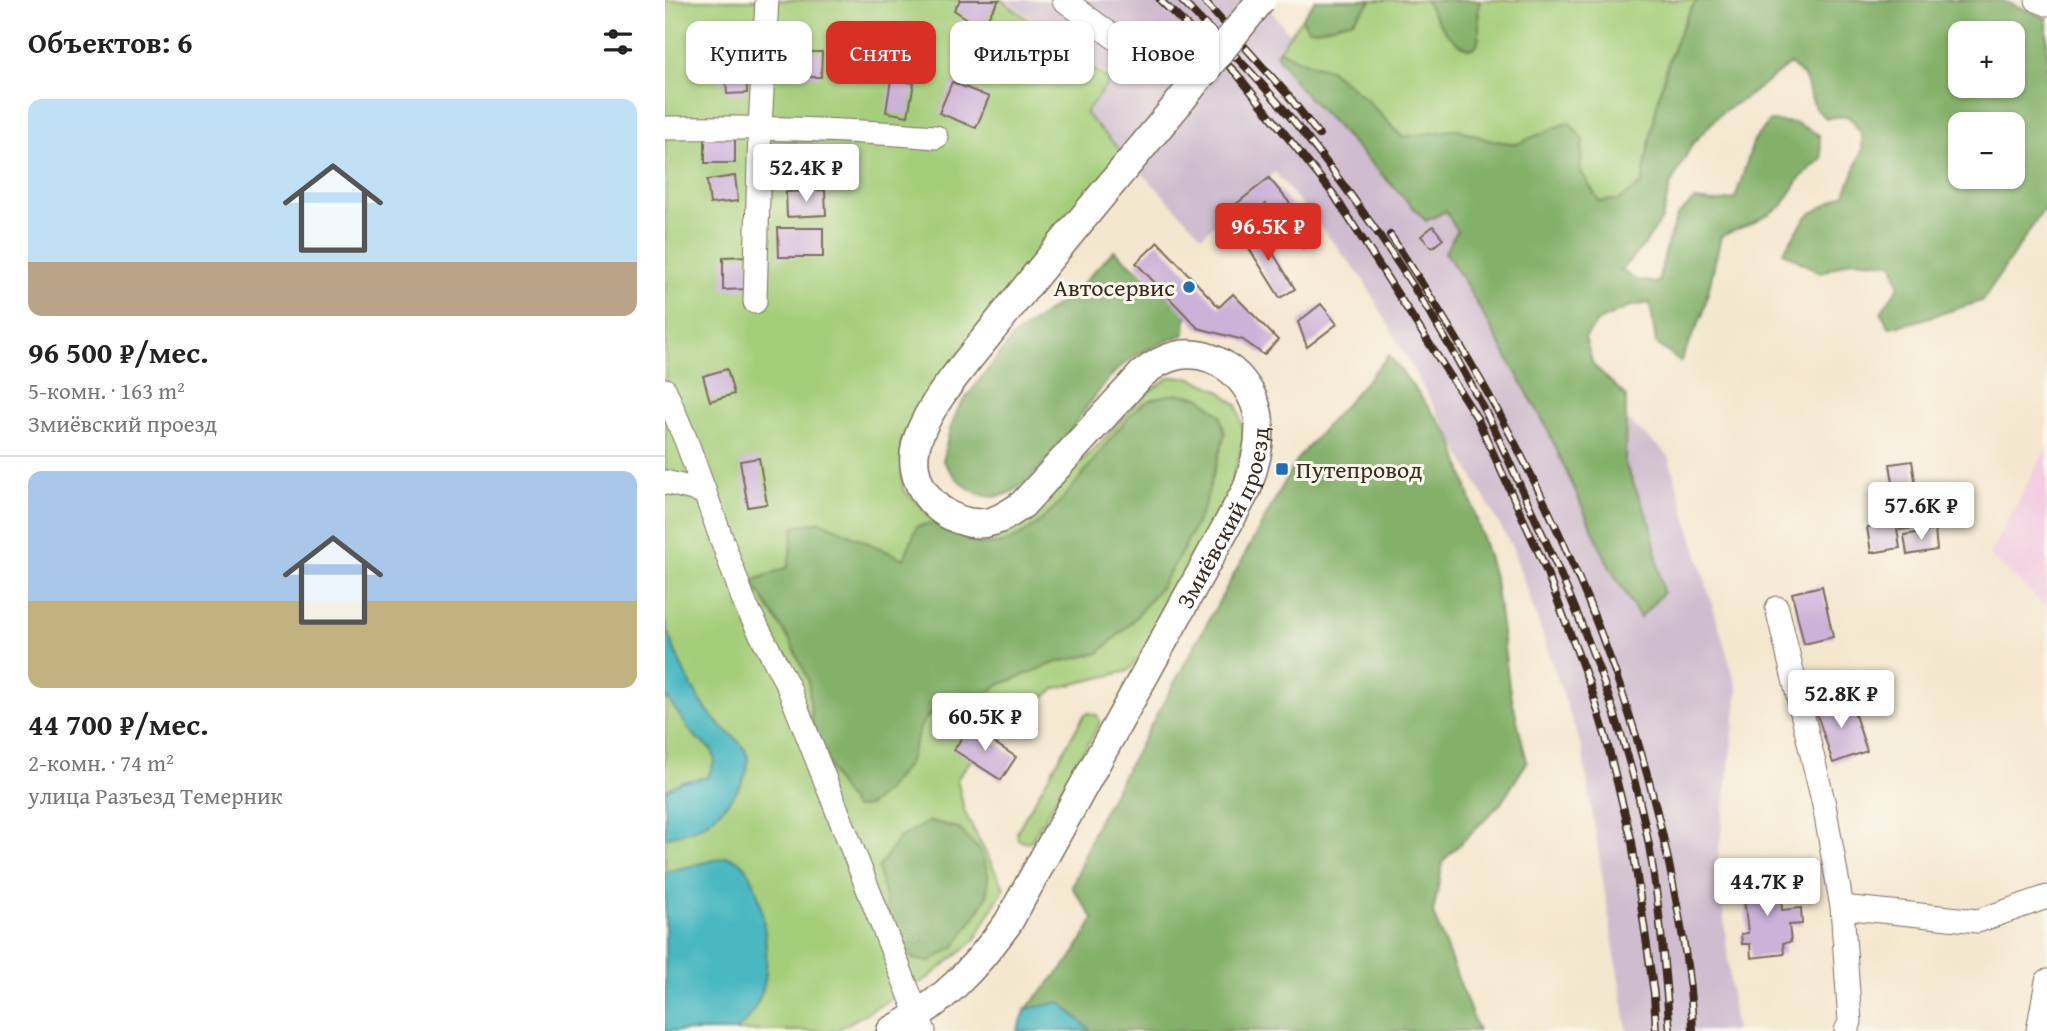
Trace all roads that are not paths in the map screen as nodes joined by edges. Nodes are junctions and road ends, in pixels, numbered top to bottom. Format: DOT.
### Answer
graph roads {
  1 [pos="767,0"];
  2 [pos="1064,0"];
  3 [pos="1261,0"];
  4 [pos="2037,0"];
  5 [pos="2047,4"];
  6 [pos="1108,33"];
  7 [pos="760,127"];
  8 [pos="665,128"];
  9 [pos="936,137"];
  10 [pos="755,302"];
  11 [pos="665,390"];
  12 [pos="665,482"];
  13 [pos="705,492"];
  14 [pos="1777,608"];
  15 [pos="2047,897"];
  16 [pos="1842,907"];
  17 [pos="2047,981"];
  18 [pos="921,1024"];
  19 [pos="891,1031"];
  20 [pos="1846,1031"];
  21 [pos="2038,1031"];
  1 -- 7 [label="street"];
  2 -- 6 [label="street"];
  3 -- 18 [label="main road, Змиёвский проезд, bridge"];
  4 -- 5 [label="street"];
  7 -- 8 [label="street"];
  7 -- 9 [label="street"];
  7 -- 10 [label="street"];
  11 -- 13 [label="street"];
  12 -- 13 [label="street"];
  13 -- 18 [label="street"];
  14 -- 16 [label="street"];
  15 -- 16 [label="street"];
  16 -- 20 [label="street"];
  17 -- 21 [label="street"];
  18 -- 19 [label="main road, Змиёвский проезд"];
}
